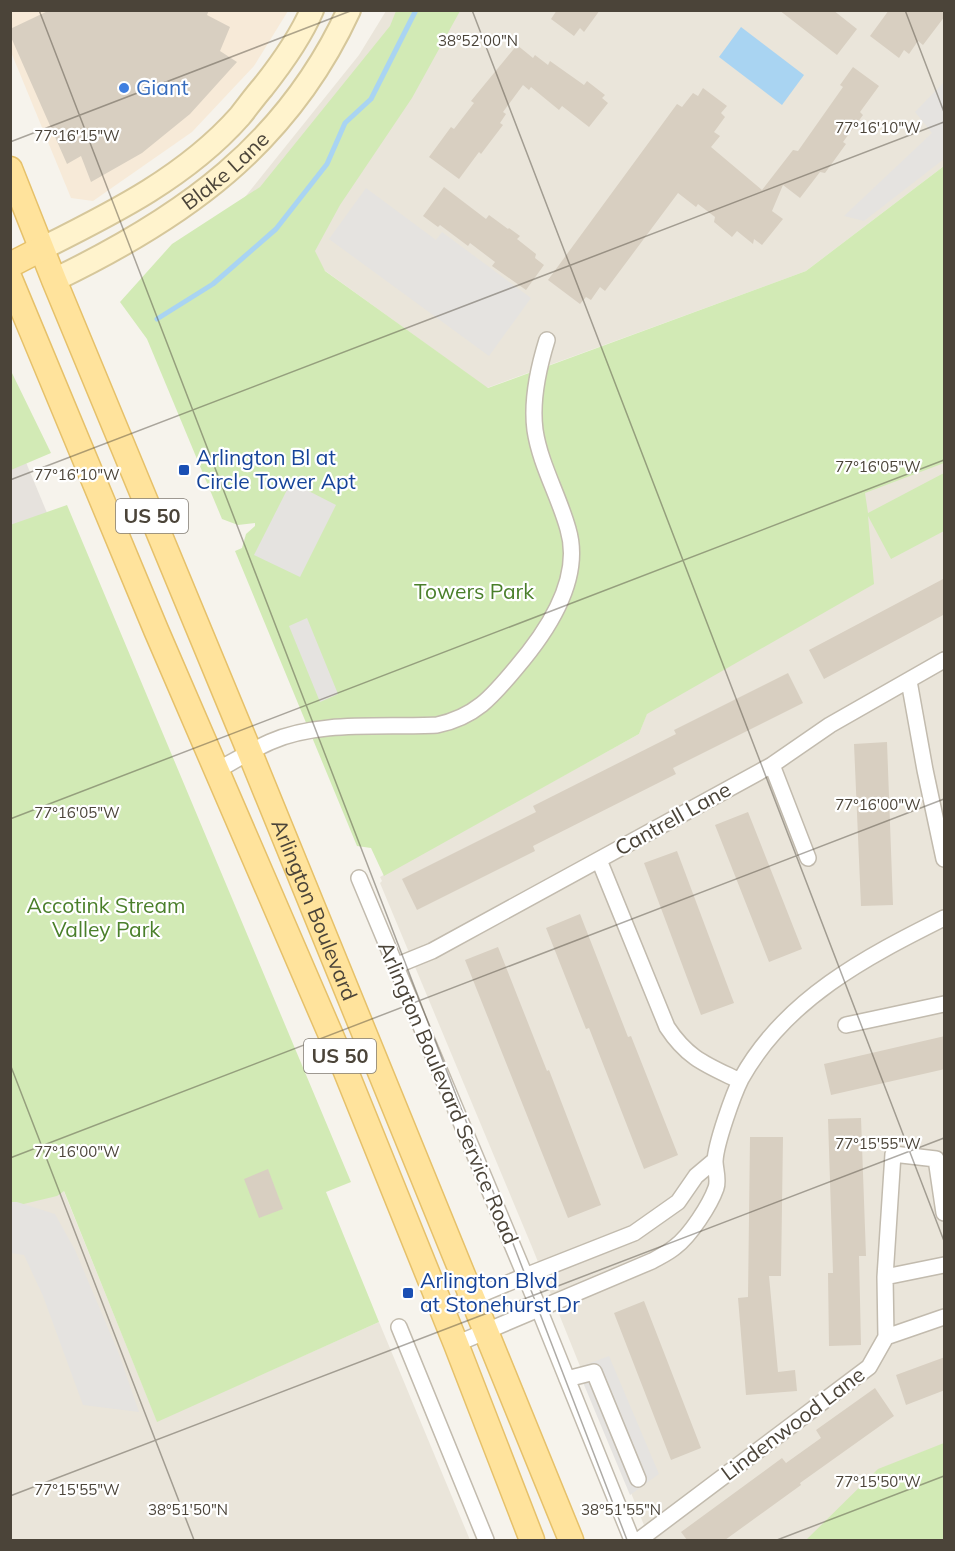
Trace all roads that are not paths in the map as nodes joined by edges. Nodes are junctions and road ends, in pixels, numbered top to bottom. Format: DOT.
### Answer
graph roads {
  1 [pos="312,10"];
  2 [pos="349,10"];
  3 [pos="10,169"];
  4 [pos="41,249"];
  5 [pos="10,265"];
  6 [pos="54,280"];
  7 [pos="13,292"];
  8 [pos="547,340"];
  9 [pos="945,660"];
  10 [pos="909,681"];
  11 [pos="250,753"];
  12 [pos="772,765"];
  13 [pos="216,771"];
  14 [pos="944,856"];
  15 [pos="808,858"];
  16 [pos="599,860"];
  17 [pos="359,879"];
  18 [pos="945,918"];
  19 [pos="395,966"];
  20 [pos="945,1004"];
  21 [pos="846,1025"];
  22 [pos="740,1081"];
  23 [pos="715,1160"];
  24 [pos="945,1213"];
  25 [pos="945,1265"];
  26 [pos="525,1276"];
  27 [pos="885,1277"];
  28 [pos="473,1297"];
  29 [pos="539,1309"];
  30 [pos="442,1310"];
  31 [pos="945,1317"];
  32 [pos="399,1327"];
  33 [pos="487,1332"];
  34 [pos="886,1337"];
  35 [pos="456,1344"];
  36 [pos="567,1379"];
  37 [pos="638,1479"];
  38 [pos="486,1540"];
  39 [pos="532,1540"];
  40 [pos="571,1540"];
  41 [pos="632,1540"];
  42 [pos="639,1540"];
  1 -- 4 [label="main road, Blake Lane"];
  2 -- 6 [label="main road, Blake Lane"];
  3 -- 4 [label="main road, US 50"];
  4 -- 5 [label="main road, Blake Lane"];
  4 -- 6 [label="main road, US 50"];
  6 -- 7 [label="main road"];
  6 -- 11 [label="main road, Arlington Boulevard / US 50"];
  7 -- 13 [label="main road, Arlington Boulevard / US 50"];
  8 -- 11 [label="street"];
  9 -- 10 [label="street, Cantrell Lane"];
  10 -- 12 [label="street, Cantrell Lane"];
  10 -- 14 [label="street"];
  11 -- 13 [label="street"];
  11 -- 28 [label="main road, Arlington Boulevard / US 50"];
  12 -- 15 [label="street"];
  12 -- 16 [label="street, Cantrell Lane"];
  13 -- 30 [label="main road, Arlington Boulevard / US 50"];
  16 -- 19 [label="street, Cantrell Lane"];
  16 -- 22 [label="street"];
  17 -- 19 [label="street, Arlington Boulevard Service Road"];
  18 -- 22 [label="street"];
  19 -- 26 [label="street, Arlington Boulevard Service Road"];
  20 -- 21 [label="street"];
  22 -- 23 [label="street"];
  23 -- 26 [label="street"];
  23 -- 29 [label="street"];
  24 -- 27 [label="street"];
  25 -- 27 [label="street"];
  26 -- 28 [label="street"];
  26 -- 29 [label="street, Arlington Boulevard Service Road"];
  27 -- 34 [label="street"];
  28 -- 30 [label="street"];
  28 -- 33 [label="main road, Arlington Boulevard / US 50"];
  29 -- 33 [label="street"];
  29 -- 36 [label="street, Arlington Boulevard Service Road"];
  30 -- 35 [label="main road, Arlington Boulevard / US 50"];
  31 -- 34 [label="street"];
  32 -- 38 [label="street"];
  33 -- 35 [label="street"];
  33 -- 40 [label="main road, Arlington Boulevard / US 50"];
  34 -- 42 [label="street, Lindenwood Lane"];
  35 -- 39 [label="main road, Arlington Boulevard / US 50"];
  36 -- 37 [label="street"];
  36 -- 41 [label="street, Arlington Boulevard Service Road"];
}
